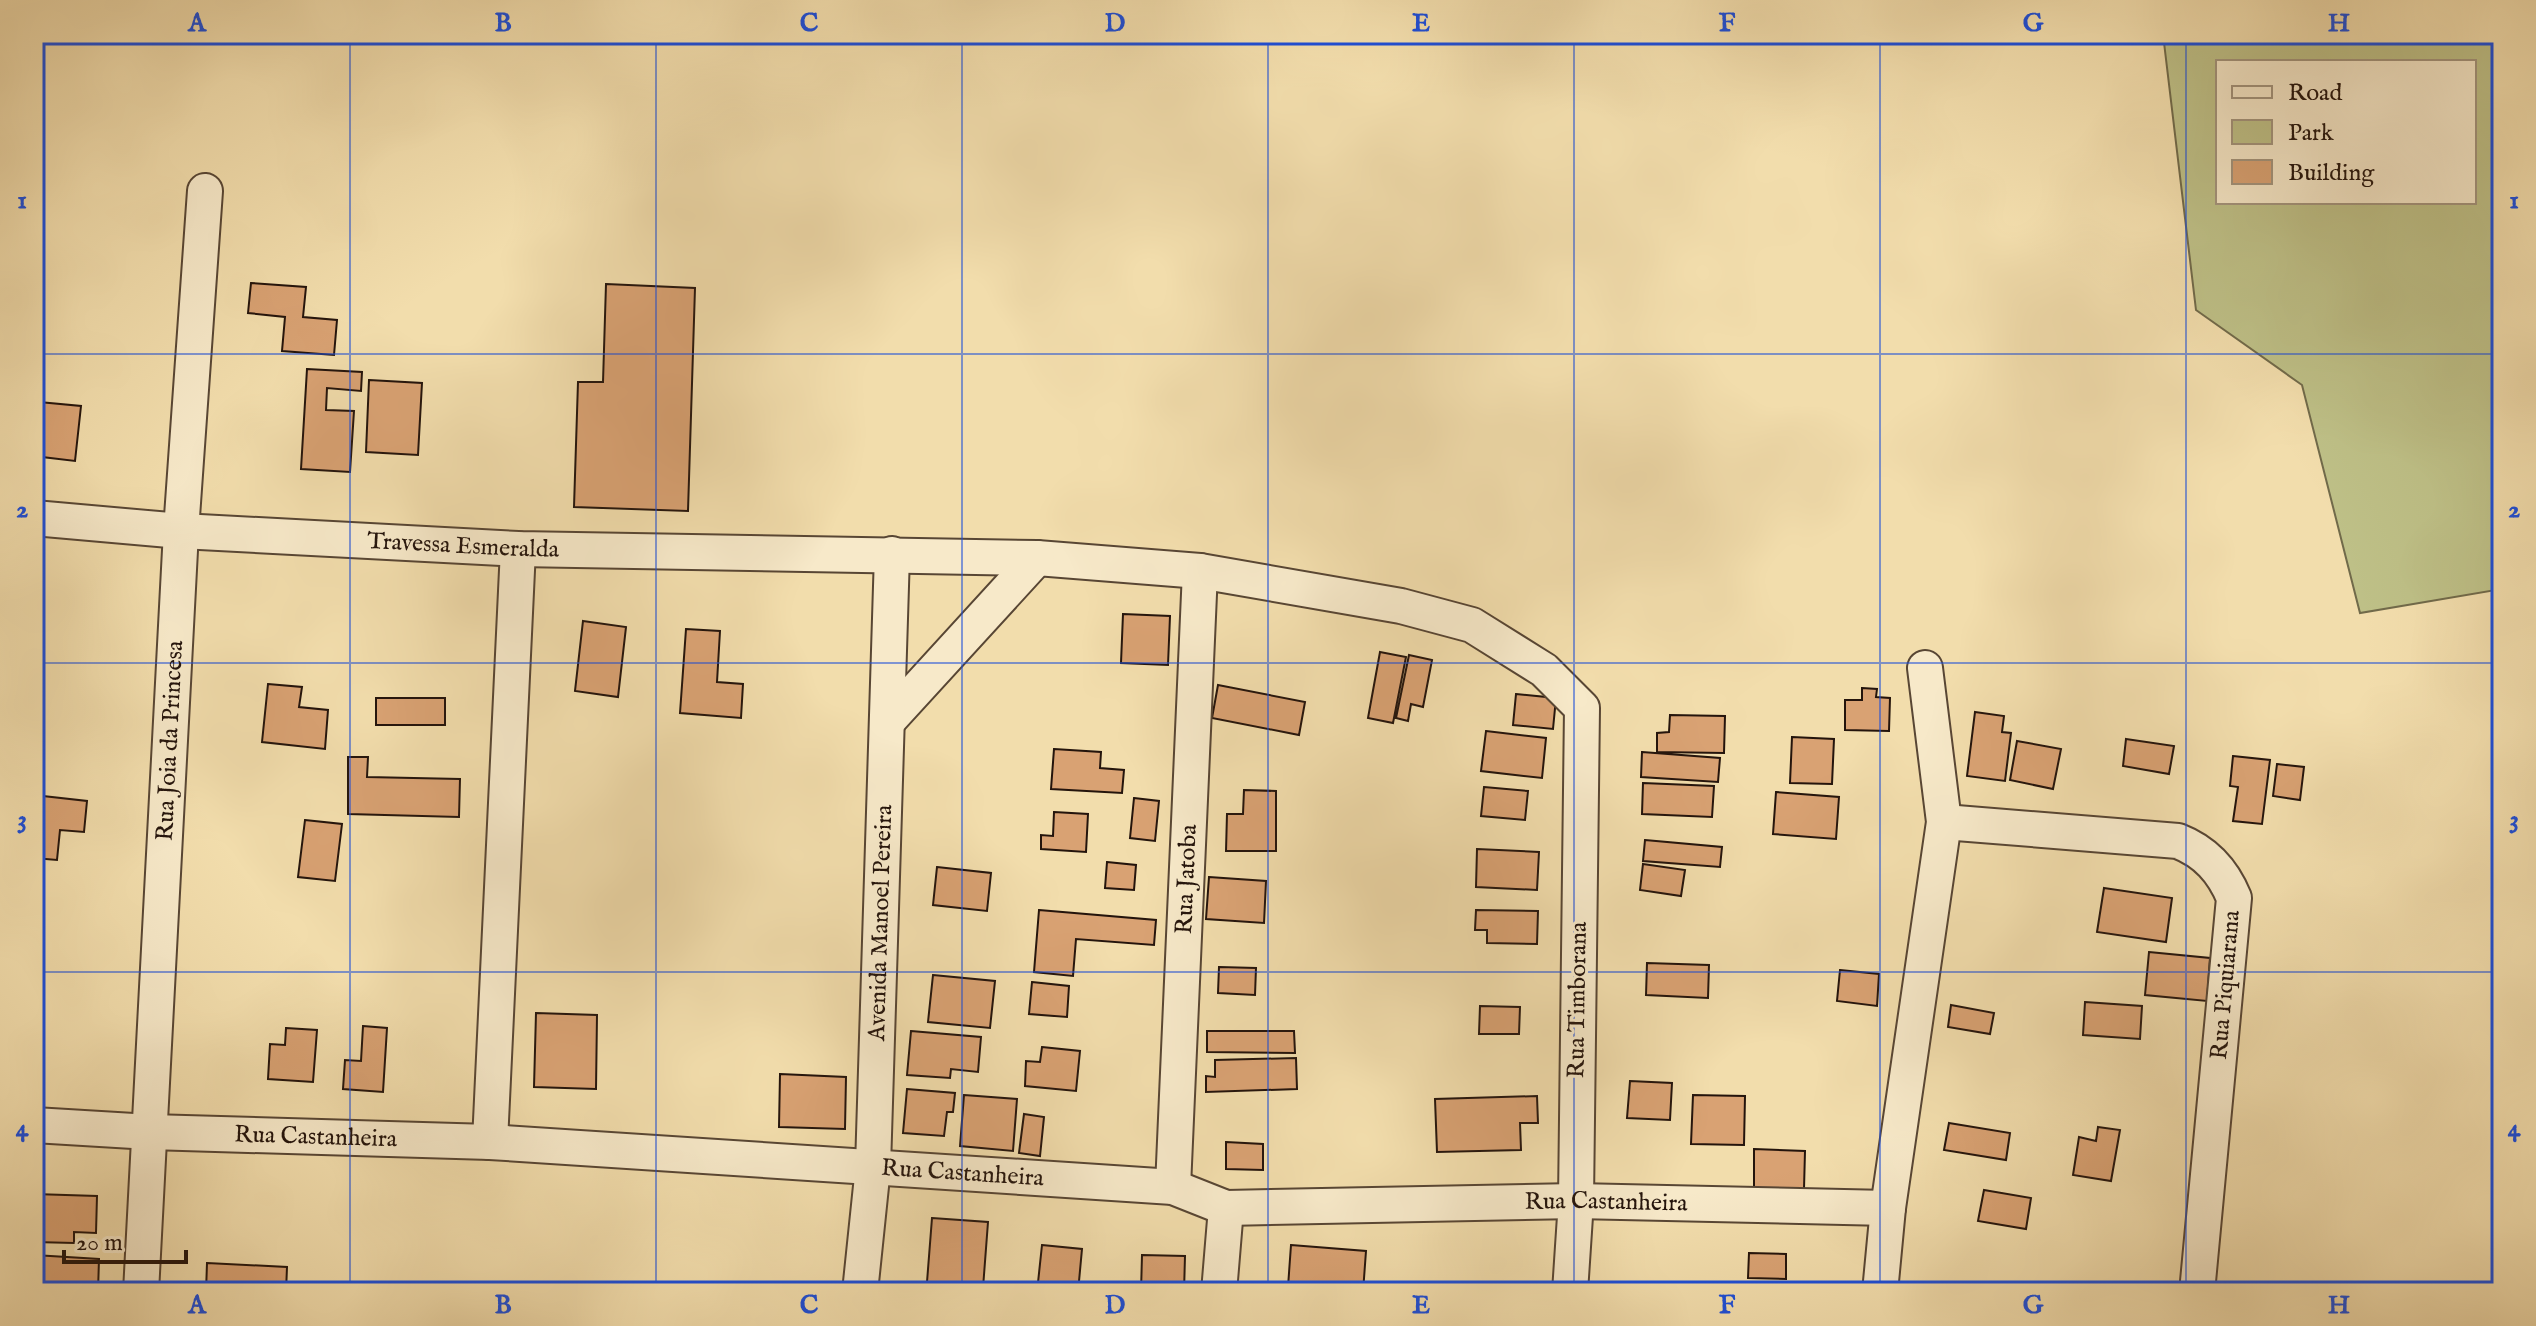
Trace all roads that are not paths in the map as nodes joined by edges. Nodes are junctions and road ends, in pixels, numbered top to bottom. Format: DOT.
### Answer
graph roads {
  1 [pos="205,191"];
  2 [pos="34,518"];
  3 [pos="181,531"];
  4 [pos="518,549"];
  5 [pos="892,554"];
  6 [pos="1037,558"];
  7 [pos="1200,571"];
  8 [pos="1925,668"];
  9 [pos="1582,708"];
  10 [pos="887,722"];
  11 [pos="1944,822"];
  12 [pos="34,1125"];
  13 [pos="150,1132"];
  14 [pos="490,1142"];
  15 [pos="873,1167"];
  16 [pos="1173,1187"];
  17 [pos="1576,1201"];
  18 [pos="1226,1208"];
  19 [pos="1888,1208"];
  20 [pos="141,1292"];
  21 [pos="860,1292"];
  22 [pos="1219,1292"];
  23 [pos="1570,1292"];
  24 [pos="1880,1292"];
  25 [pos="2197,1292"];
  1 -- 3 [label="street, Rua Joia da Princesa"];
  2 -- 3 [label="street, Travessa Esmeralda"];
  3 -- 4 [label="street, Travessa Esmeralda"];
  3 -- 13 [label="street, Rua Joia da Princesa"];
  4 -- 5 [label="street, Travessa Esmeralda"];
  4 -- 14 [label="street"];
  5 -- 6 [label="street, Travessa Esmeralda"];
  5 -- 10 [label="street, Avenida Manoel Pereira"];
  6 -- 7 [label="street, Travessa Esmeralda"];
  6 -- 10 [label="street"];
  7 -- 9 [label="street, Travessa Esmeralda"];
  7 -- 16 [label="street, Rua Jatoba"];
  8 -- 11 [label="street"];
  9 -- 17 [label="street, Rua Timborana"];
  10 -- 15 [label="street, Avenida Manoel Pereira"];
  11 -- 19 [label="street"];
  11 -- 25 [label="street, Rua Piquiarana"];
  12 -- 13 [label="street, Rua Castanheira"];
  13 -- 14 [label="street, Rua Castanheira"];
  13 -- 20 [label="street, Rua Joia da Princesa"];
  14 -- 15 [label="street, Rua Castanheira"];
  15 -- 16 [label="street, Rua Castanheira"];
  15 -- 21 [label="street, Avenida Manoel Pereira"];
  16 -- 18 [label="street, Rua Castanheira"];
  17 -- 18 [label="street, Rua Castanheira"];
  17 -- 19 [label="street, Rua Castanheira"];
  17 -- 23 [label="street, Rua Timborana"];
  18 -- 22 [label="street"];
  19 -- 24 [label="street"];
}
